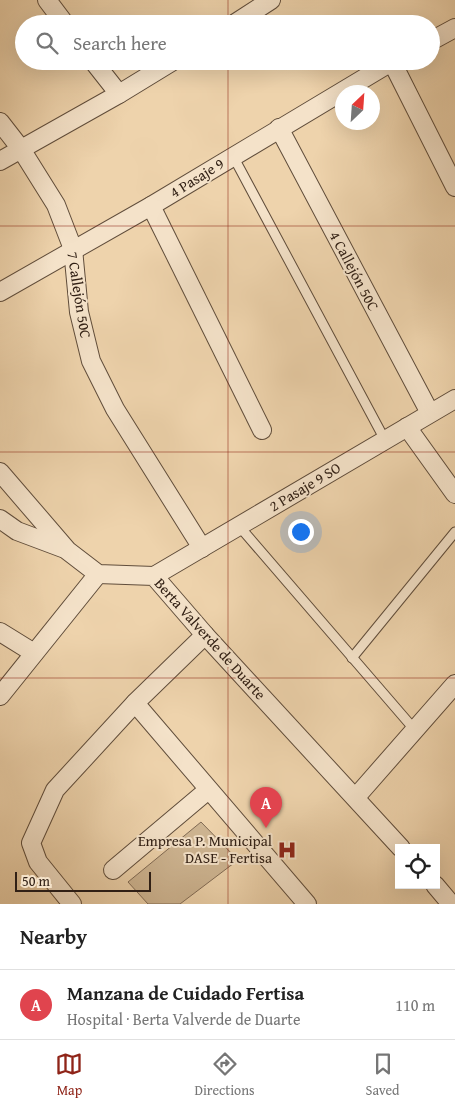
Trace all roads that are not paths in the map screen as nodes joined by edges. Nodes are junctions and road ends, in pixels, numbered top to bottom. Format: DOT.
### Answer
graph roads {
  1 [pos="46,0"];
  2 [pos="244,0"];
  3 [pos="266,4"];
  4 [pos="58,15"];
  5 [pos="248,15"];
  6 [pos="455,28"];
  7 [pos="440,36"];
  8 [pos="100,70"];
  9 [pos="158,70"];
  10 [pos="378,70"];
  11 [pos="397,70"];
  12 [pos="119,94"];
  13 [pos="0,122"];
  14 [pos="279,128"];
  15 [pos="21,149"];
  16 [pos="233,156"];
  17 [pos="0,161"];
  18 [pos="455,187"];
  19 [pos="151,206"];
  20 [pos="73,249"];
  21 [pos="0,292"];
  22 [pos="455,398"];
  23 [pos="430,413"];
  24 [pos="407,427"];
  25 [pos="262,430"];
  26 [pos="385,440"];
  27 [pos="0,472"];
  28 [pos="455,494"];
  29 [pos="0,519"];
  30 [pos="239,526"];
  31 [pos="455,532"];
  32 [pos="202,548"];
  33 [pos="68,550"];
  34 [pos="98,574"];
  35 [pos="154,576"];
  36 [pos="0,632"];
  37 [pos="205,635"];
  38 [pos="34,653"];
  39 [pos="352,658"];
  40 [pos="455,684"];
  41 [pos="0,696"];
  42 [pos="135,703"];
  43 [pos="414,729"];
  44 [pos="208,790"];
  45 [pos="356,797"];
  46 [pos="397,844"];
  47 [pos="113,870"];
  48 [pos="439,889"];
  49 [pos="72,904"];
  50 [pos="307,904"];
  51 [pos="452,904"];
  1 -- 4 [label="street"];
  2 -- 3 [label="street"];
  3 -- 5 [label="street"];
  6 -- 7 [label="street"];
  8 -- 12 [label="street"];
  9 -- 12 [label="street"];
  10 -- 14 [label="street, 4 Pasaje 9"];
  11 -- 18 [label="street"];
  12 -- 15 [label="street"];
  13 -- 15 [label="street, 7 Callejón 50C"];
  14 -- 16 [label="street, 4 Pasaje 9"];
  14 -- 23 [label="street, 4 Callejón 50C"];
  15 -- 17 [label="street"];
  15 -- 20 [label="street, 7 Callejón 50C"];
  16 -- 19 [label="street, 4 Pasaje 9"];
  16 -- 26 [label="lane"];
  19 -- 20 [label="street, 4 Pasaje 9"];
  19 -- 25 [label="street"];
  20 -- 21 [label="street, 4 Pasaje 9"];
  20 -- 32 [label="street, 7 Callejón 50C"];
  22 -- 23 [label="street, 2 Pasaje 9 SO"];
  23 -- 24 [label="street, 2 Pasaje 9 SO"];
  24 -- 26 [label="street, 2 Pasaje 9 SO"];
  24 -- 28 [label="street"];
  26 -- 30 [label="street, 2 Pasaje 9 SO"];
  27 -- 33 [label="street"];
  29 -- 33 [label="street"];
  30 -- 32 [label="street, 2 Pasaje 9 SO"];
  30 -- 39 [label="lane"];
  31 -- 39 [label="lane"];
  32 -- 35 [label="street, 2 Pasaje 9 SO"];
  33 -- 34 [label="street"];
  34 -- 35 [label="street, Berta Valverde de Duarte"];
  34 -- 38 [label="street"];
  35 -- 37 [label="street, Berta Valverde de Duarte"];
  36 -- 38 [label="street"];
  37 -- 42 [label="street"];
  37 -- 45 [label="street, Berta Valverde de Duarte"];
  38 -- 41 [label="street"];
  39 -- 43 [label="lane"];
  40 -- 43 [label="street"];
  42 -- 44 [label="street"];
  42 -- 49 [label="street"];
  43 -- 45 [label="street"];
  44 -- 47 [label="street"];
  44 -- 50 [label="street"];
  45 -- 46 [label="street, Berta Valverde de Duarte"];
  48 -- 51 [label="street"];
}
